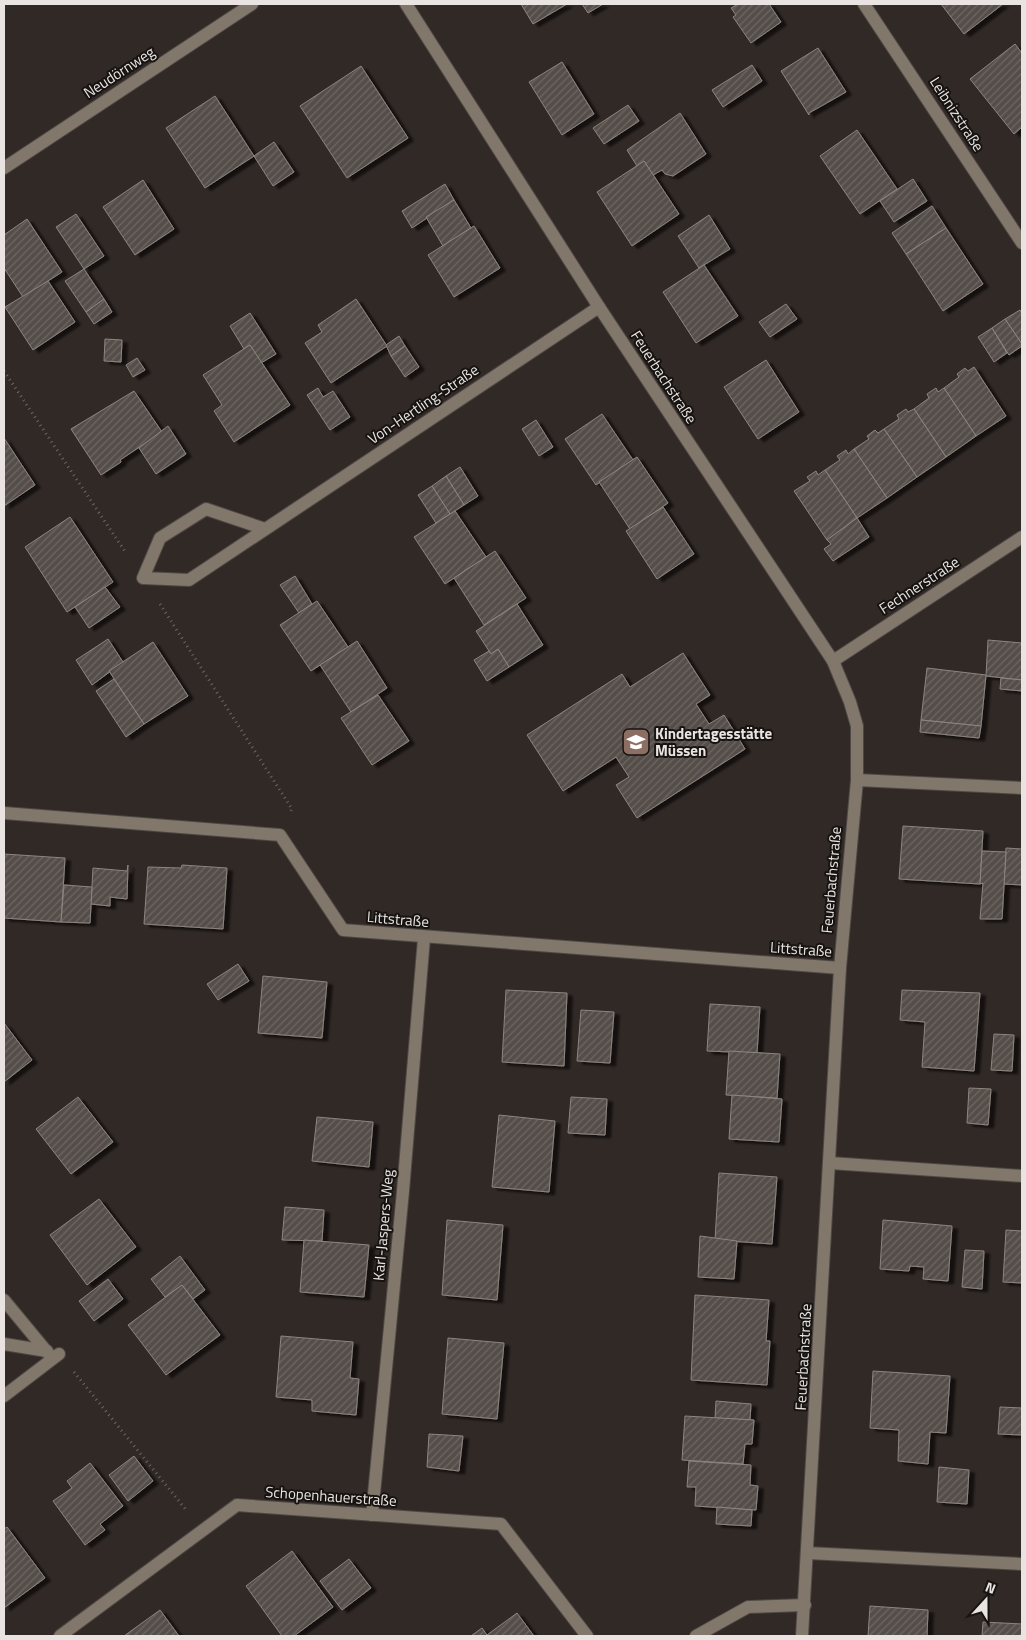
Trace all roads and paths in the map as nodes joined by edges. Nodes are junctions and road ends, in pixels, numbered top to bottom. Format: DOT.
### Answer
graph roads {
  1 [pos="252,4"];
  2 [pos="406,4"];
  3 [pos="864,4"];
  4 [pos="4,168"];
  5 [pos="1022,243"];
  6 [pos="599,307"];
  7 [pos="266,529"];
  8 [pos="1022,537"];
  9 [pos="833,661"];
  10 [pos="857,780"];
  11 [pos="1022,788"];
  12 [pos="4,813"];
  13 [pos="424,938"];
  14 [pos="840,968"];
  15 [pos="830,1163"];
  16 [pos="1022,1176"];
  17 [pos="4,1300"];
  18 [pos="4,1344"];
  19 [pos="53,1354"];
  20 [pos="4,1396"];
  21 [pos="372,1515"];
  22 [pos="203,1531"];
  23 [pos="808,1554"];
  24 [pos="1022,1564"];
  25 [pos="804,1604"];
  26 [pos="60,1636"];
  27 [pos="587,1636"];
  28 [pos="696,1636"];
  29 [pos="802,1636"];
  1 -- 4 [label="street, Neudörnweg"];
  2 -- 6 [label="street, Feuerbachstraße"];
  3 -- 5 [label="street, Leibnizstraße"];
  6 -- 7 [label="street, Von-Hertling-Straße"];
  6 -- 9 [label="street, Feuerbachstraße"];
  7 -- 7 [label="street, Von-Hertling-Straße"];
  8 -- 9 [label="street, Fechnerstraße"];
  9 -- 10 [label="street, Feuerbachstraße"];
  10 -- 11 [label="street"];
  10 -- 14 [label="street, Feuerbachstraße"];
  12 -- 13 [label="street, Littstraße"];
  13 -- 14 [label="street, Littstraße"];
  13 -- 21 [label="street, Karl-Jaspers-Weg"];
  14 -- 15 [label="street, Feuerbachstraße"];
  15 -- 16 [label="street"];
  15 -- 23 [label="street, Feuerbachstraße"];
  17 -- 19 [label="street"];
  18 -- 19 [label="street"];
  19 -- 20 [label="street"];
  19 -- 22 [label="path"];
  21 -- 22 [label="street, Schopenhauerstraße"];
  21 -- 27 [label="street, Schopenhauerstraße"];
  22 -- 26 [label="street, Schopenhauerstraße"];
  23 -- 24 [label="street"];
  23 -- 25 [label="street, Feuerbachstraße"];
  25 -- 28 [label="street"];
  25 -- 29 [label="street, Feuerbachstraße"];
}
